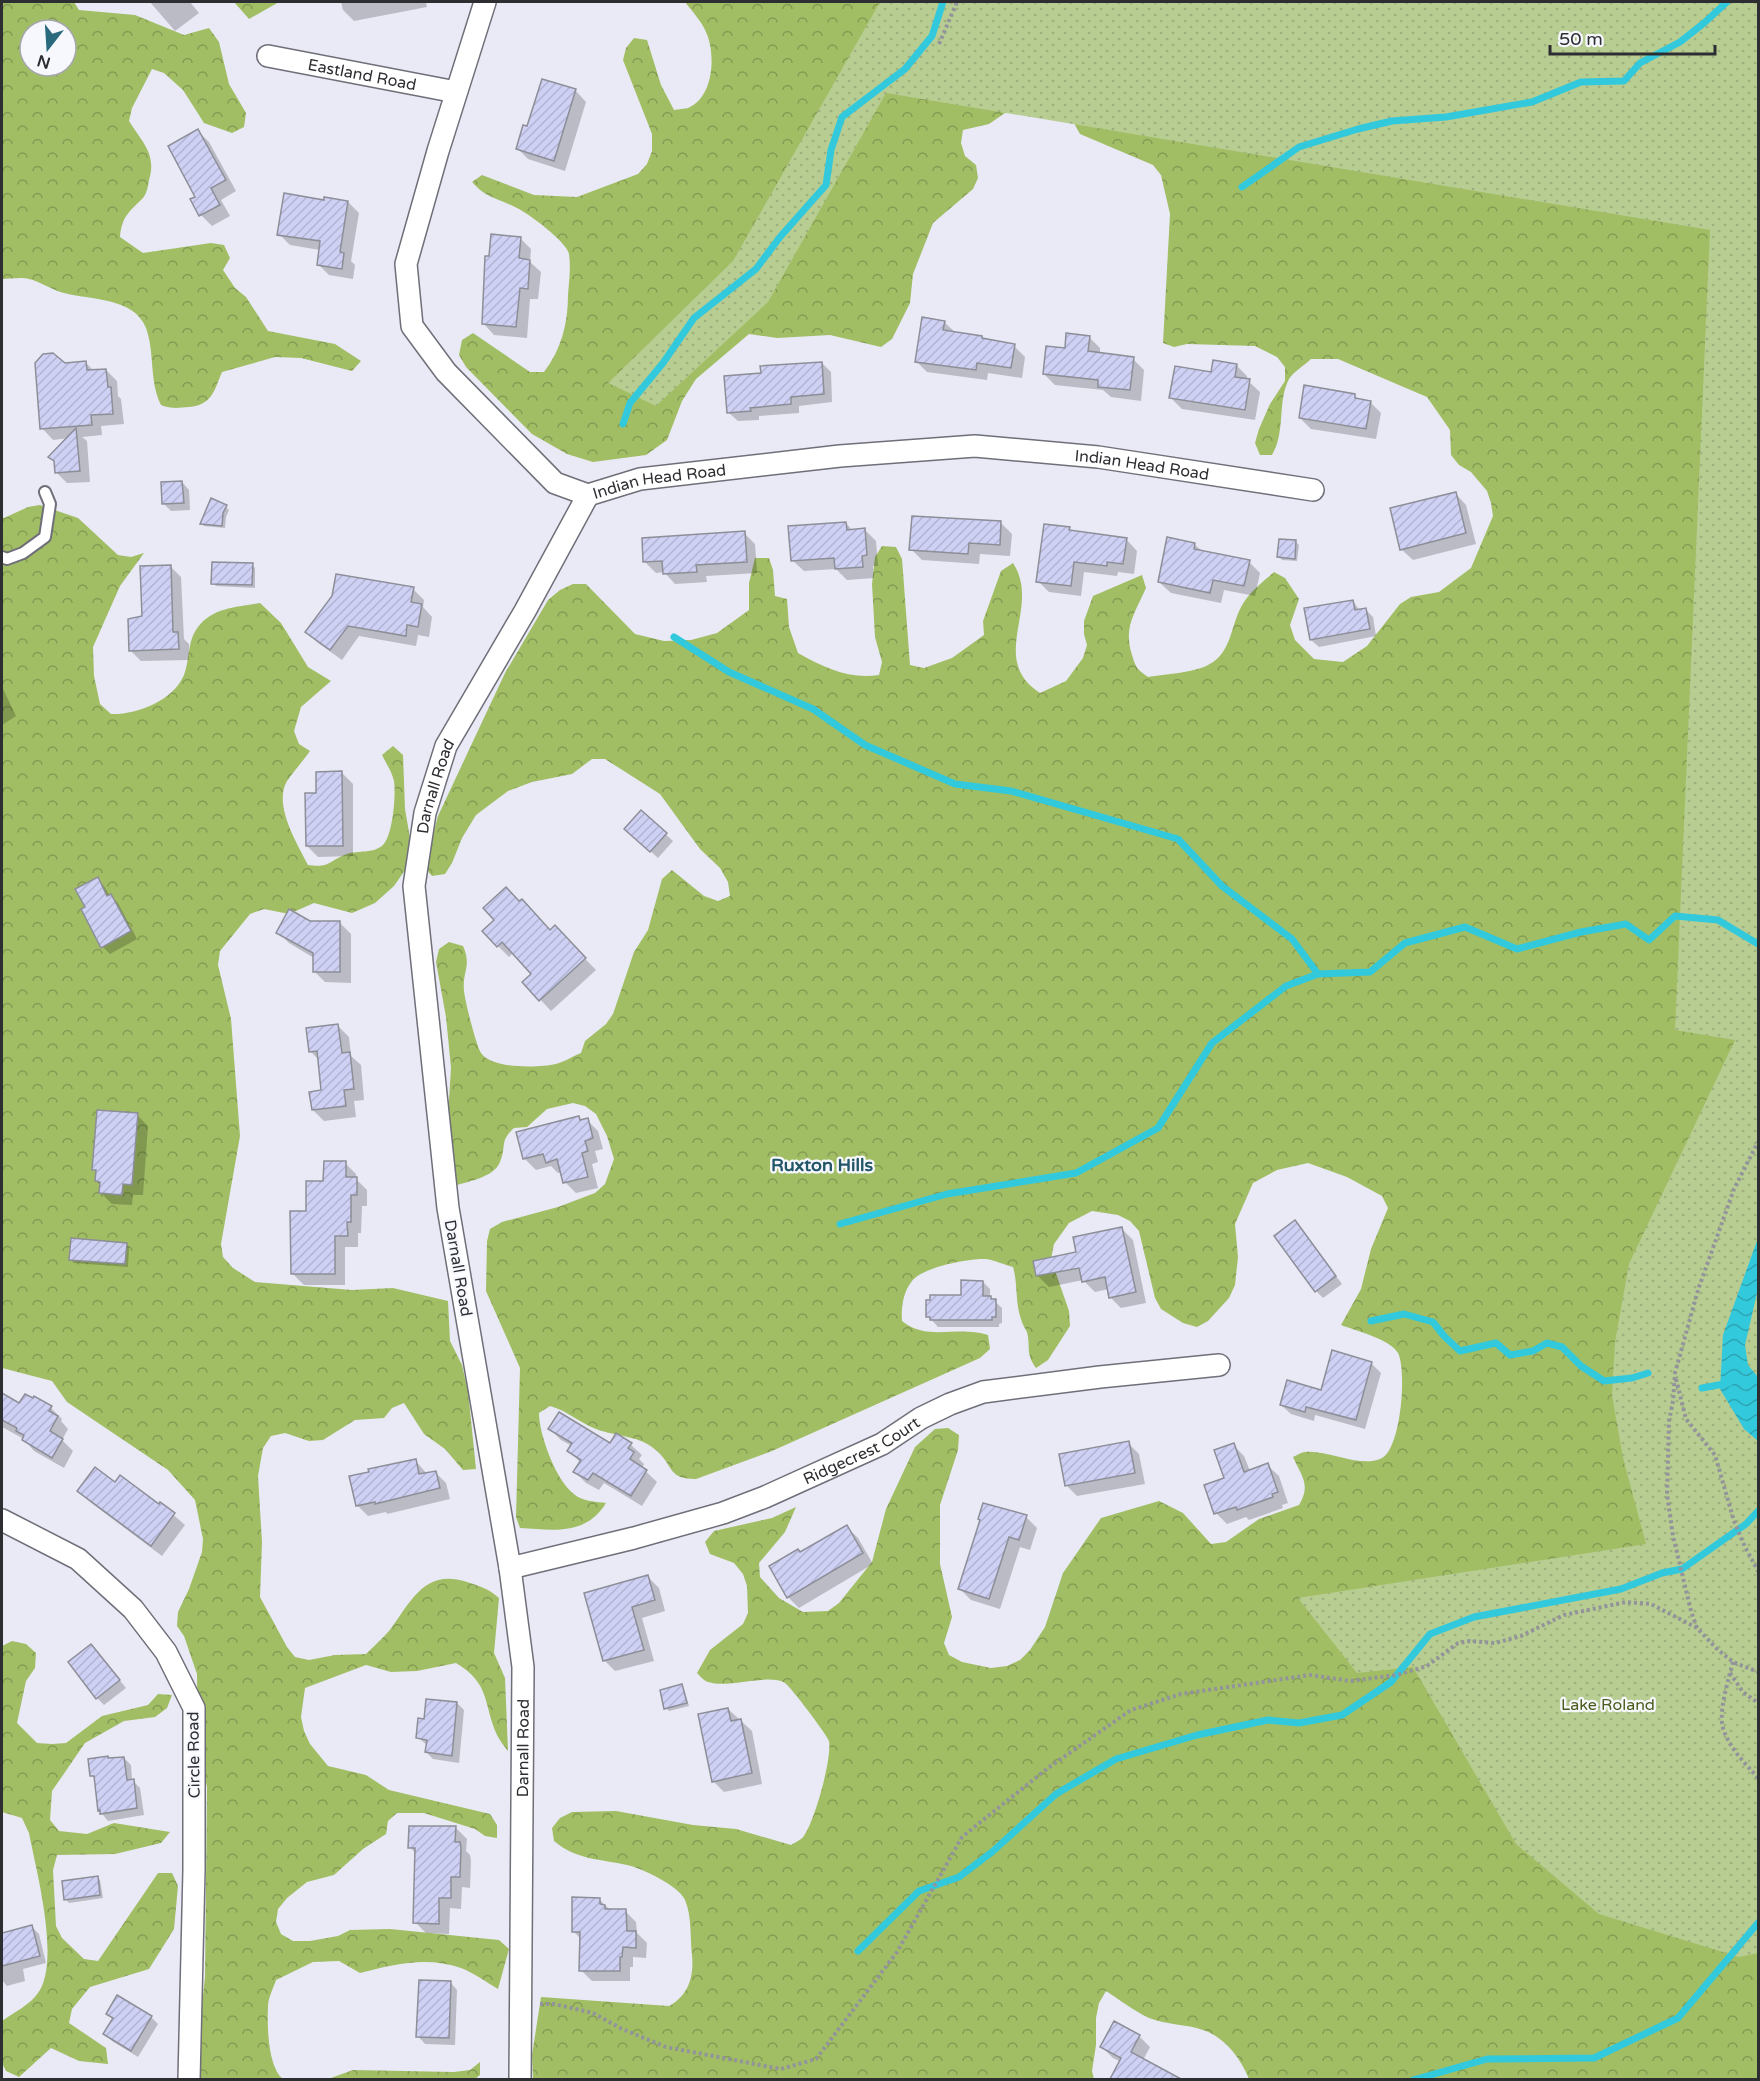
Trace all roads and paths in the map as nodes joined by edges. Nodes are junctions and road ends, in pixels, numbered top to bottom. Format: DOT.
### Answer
graph roads {
  1 [pos="485,2"];
  2 [pos="957,2"];
  3 [pos="939,44"];
  4 [pos="268,56"];
  5 [pos="456,92"];
  6 [pos="1312,490"];
  7 [pos="45,492"];
  8 [pos="588,495"];
  9 [pos="2,557"];
  10 [pos="1758,1142"];
  11 [pos="1219,1365"];
  12 [pos="1675,1373"];
  13 [pos="2,1520"];
  14 [pos="510,1568"];
  15 [pos="1758,1571"];
  16 [pos="1697,1628"];
  17 [pos="1733,1662"];
  18 [pos="1758,1671"];
  19 [pos="1730,1673"];
  20 [pos="1758,1703"];
  21 [pos="1758,1778"];
  22 [pos="521,2003"];
  23 [pos="189,2079"];
  24 [pos="520,2079"];
  1 -- 5 [label="street, Indian Head Road"];
  2 -- 3 [label="path"];
  4 -- 5 [label="street, Eastland Road"];
  5 -- 8 [label="street, Indian Head Road"];
  6 -- 8 [label="street, Indian Head Road"];
  7 -- 9 [label="lane"];
  8 -- 14 [label="street, Darnall Road"];
  10 -- 12 [label="path"];
  11 -- 14 [label="street, Ridgecrest Court"];
  12 -- 15 [label="path"];
  12 -- 16 [label="path"];
  13 -- 23 [label="street, Circle Road"];
  14 -- 22 [label="street, Darnall Road"];
  16 -- 17 [label="path"];
  16 -- 22 [label="path"];
  17 -- 18 [label="path"];
  17 -- 19 [label="path"];
  19 -- 20 [label="path"];
  19 -- 21 [label="path"];
  22 -- 24 [label="street, Darnall Road"];
}
